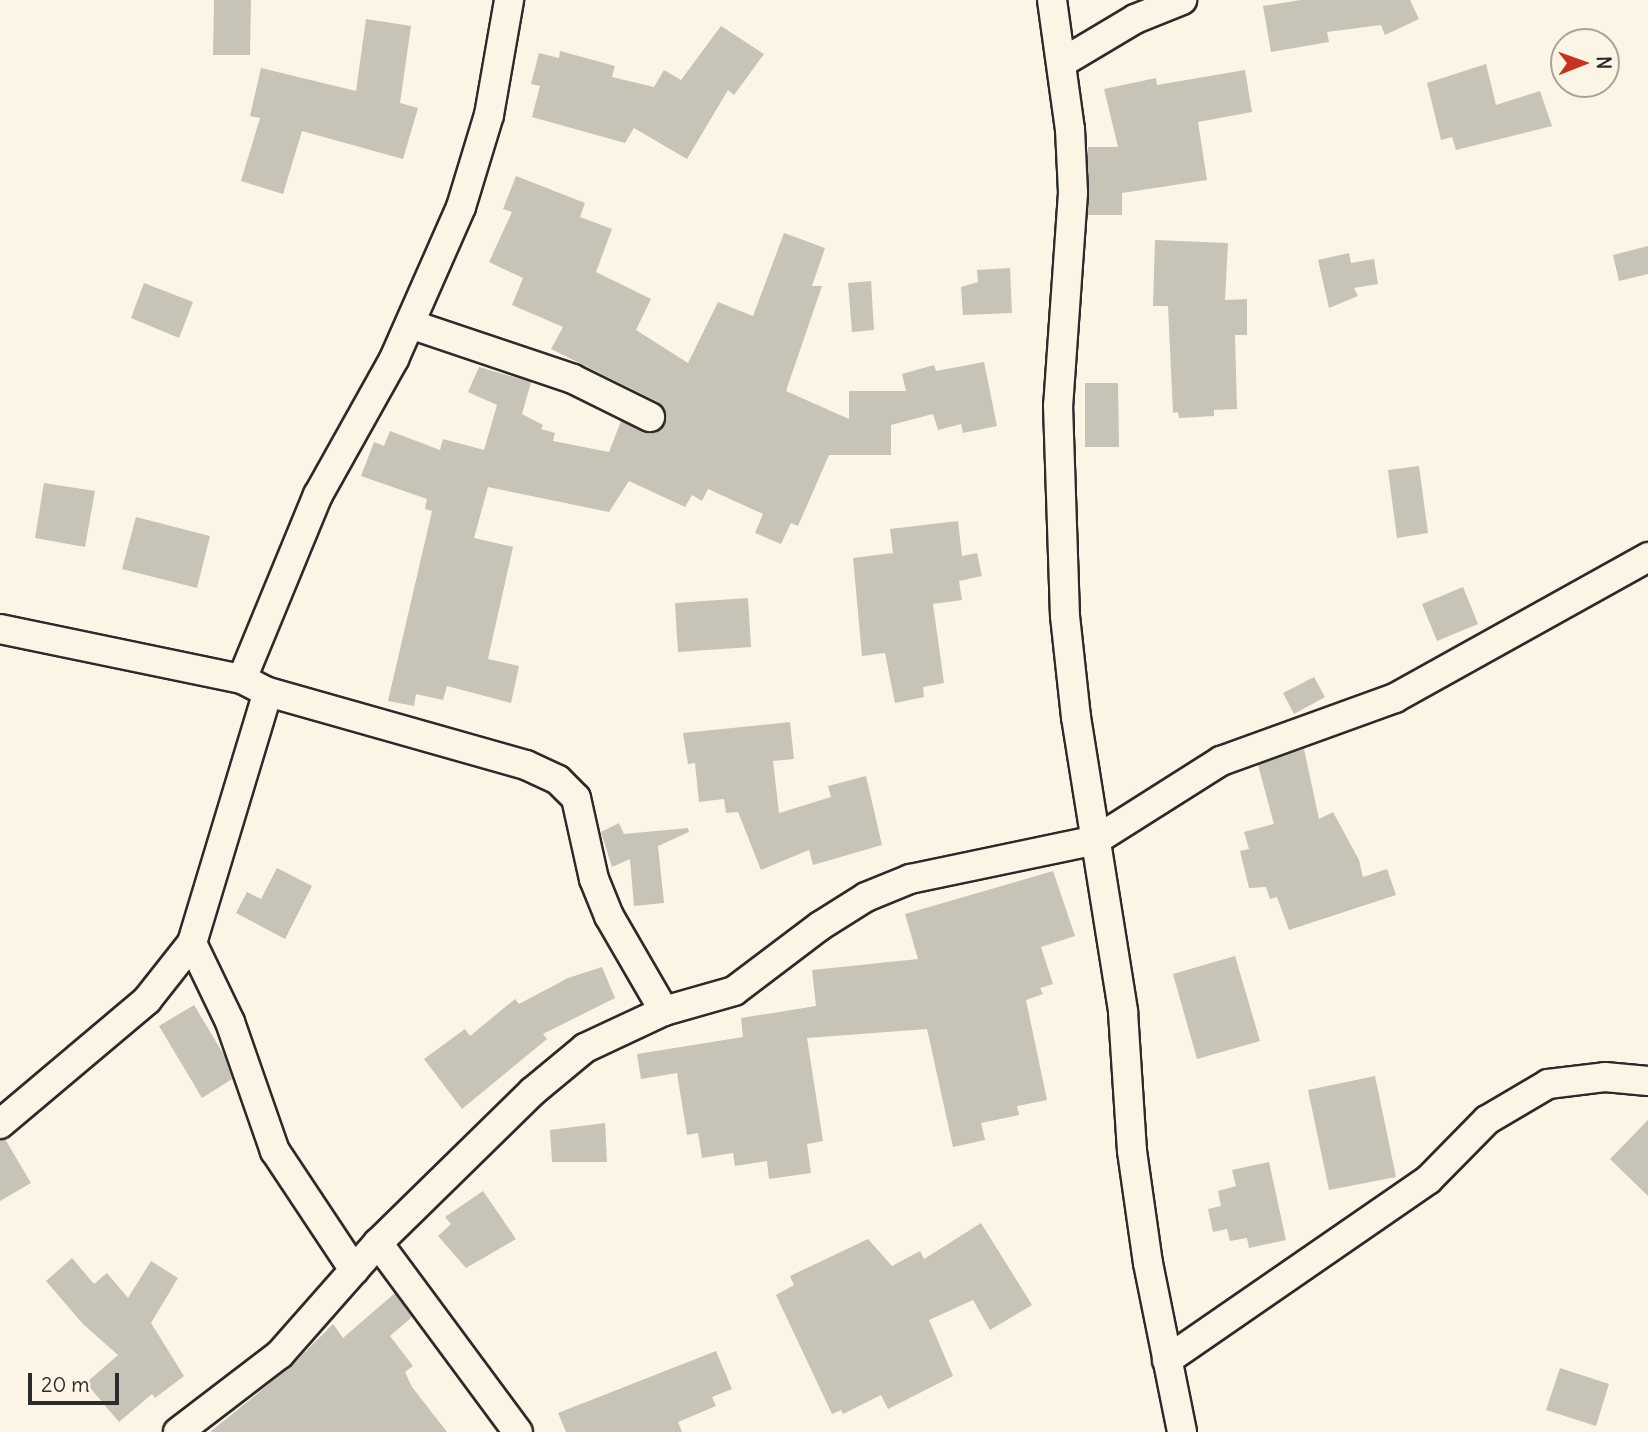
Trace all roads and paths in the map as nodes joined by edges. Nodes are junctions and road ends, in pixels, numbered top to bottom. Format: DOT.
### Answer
graph roads {
  1 [pos="509,0"];
  2 [pos="1052,0"];
  3 [pos="1182,0"];
  4 [pos="1063,62"];
  5 [pos="410,324"];
  6 [pos="650,417"];
  7 [pos="1648,556"];
  8 [pos="0,629"];
  9 [pos="242,680"];
  10 [pos="268,692"];
  11 [pos="1096,840"];
  12 [pos="192,943"];
  13 [pos="664,1011"];
  14 [pos="1648,1081"];
  15 [pos="0,1124"];
  16 [pos="378,1243"];
  17 [pos="354,1270"];
  18 [pos="1167,1360"];
  19 [pos="178,1432"];
  20 [pos="519,1432"];
  21 [pos="1182,1432"];
  1 -- 5 [label="street"];
  2 -- 4 [label="street"];
  3 -- 4 [label="street"];
  4 -- 11 [label="street"];
  5 -- 6 [label="street"];
  5 -- 9 [label="street"];
  7 -- 11 [label="street"];
  8 -- 9 [label="street"];
  9 -- 10 [label="street"];
  10 -- 12 [label="street"];
  10 -- 13 [label="street"];
  11 -- 13 [label="street"];
  11 -- 18 [label="street"];
  12 -- 15 [label="street"];
  12 -- 17 [label="street"];
  13 -- 16 [label="street"];
  14 -- 18 [label="street"];
  16 -- 17 [label="street"];
  16 -- 20 [label="street"];
  17 -- 19 [label="street"];
  18 -- 21 [label="street"];
}
